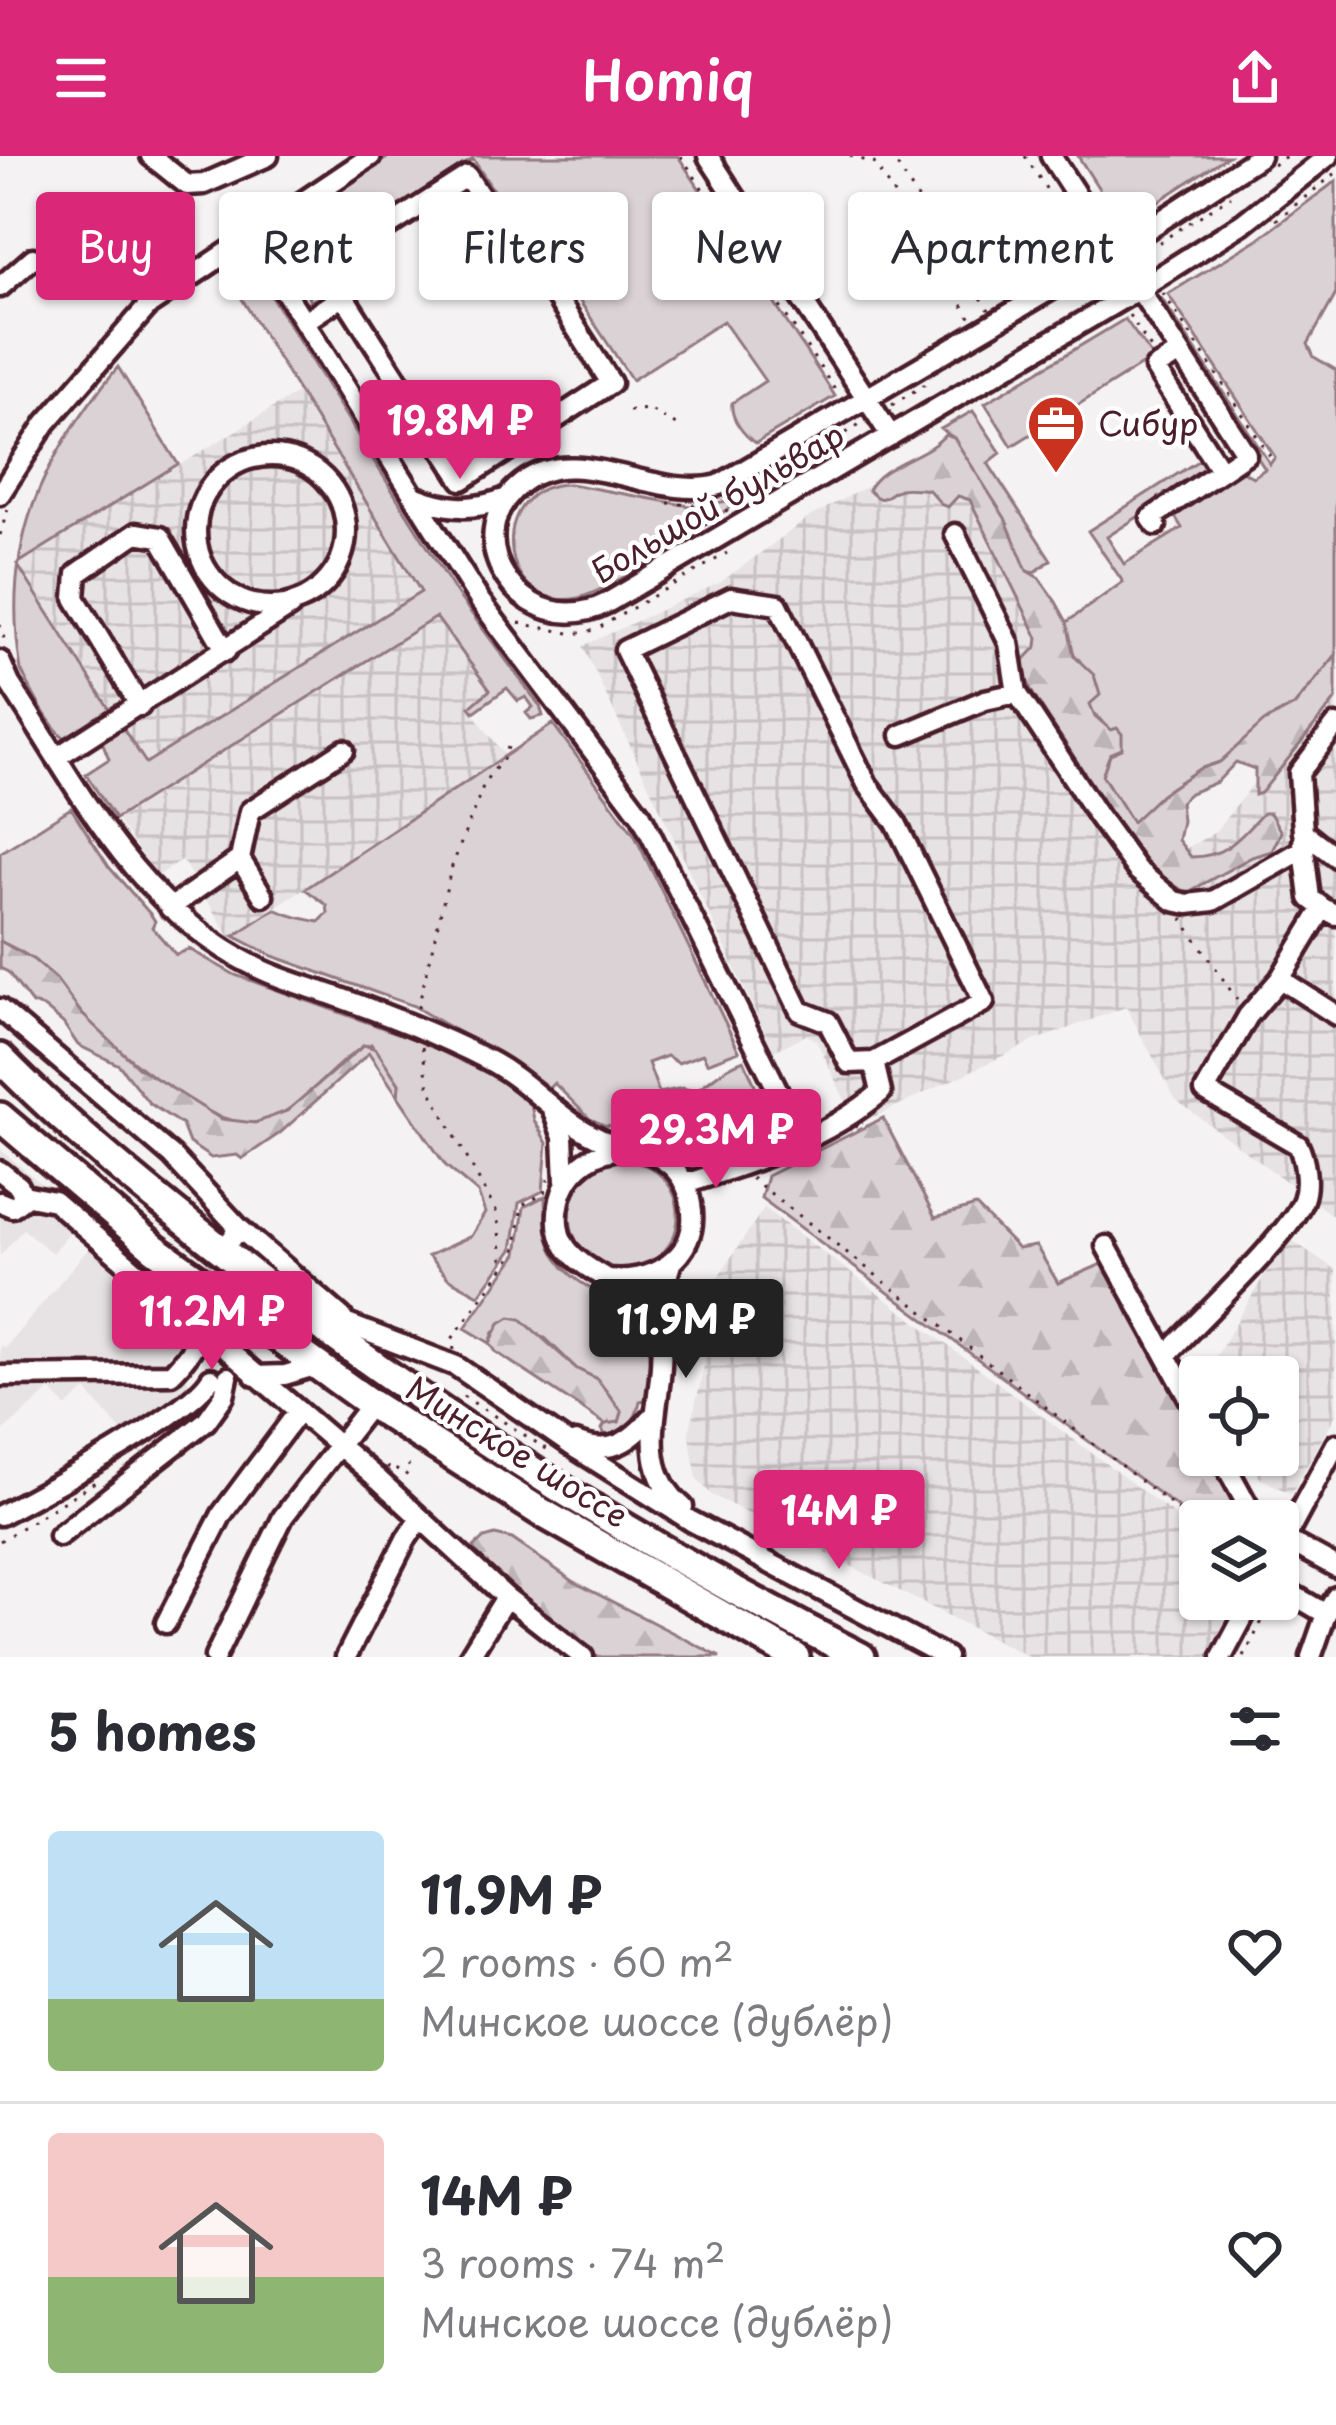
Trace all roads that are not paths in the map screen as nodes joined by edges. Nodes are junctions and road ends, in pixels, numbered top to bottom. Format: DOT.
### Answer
graph roads {
  1 [pos="151,156"];
  2 [pos="268,156"];
  3 [pos="371,156"];
  4 [pos="708,156"];
  5 [pos="1051,156"];
  6 [pos="1260,156"];
  7 [pos="1328,156"];
  8 [pos="317,192"];
  9 [pos="1075,192"];
  10 [pos="395,222"];
  11 [pos="1156,224"];
  12 [pos="219,257"];
  13 [pos="33,258"];
  14 [pos="1156,278"];
  15 [pos="0,287"];
  16 [pos="290,300"];
  17 [pos="338,300"];
  18 [pos="347,300"];
  19 [pos="1033,300"];
  20 [pos="1120,300"];
  21 [pos="1146,300"];
  22 [pos="304,322"];
  23 [pos="1180,352"];
  24 [pos="409,397"];
  25 [pos="867,399"];
  26 [pos="368,425"];
  27 [pos="891,436"];
  28 [pos="1221,470"];
  29 [pos="413,495"];
  30 [pos="5,497"];
  31 [pos="507,499"];
  32 [pos="1156,525"];
  33 [pos="955,534"];
  34 [pos="480,601"];
  35 [pos="296,603"];
  36 [pos="539,607"];
  37 [pos="226,651"];
  38 [pos="5,658"];
  39 [pos="1017,693"];
  40 [pos="140,706"];
  41 [pos="1336,725"];
  42 [pos="901,735"];
  43 [pos="344,750"];
  44 [pos="57,757"];
  45 [pos="1303,841"];
  46 [pos="1336,857"];
  47 [pos="240,859"];
  48 [pos="263,896"];
  49 [pos="170,908"];
  50 [pos="1330,911"];
  51 [pos="1280,979"];
  52 [pos="1,1014"];
  53 [pos="1336,1016"];
  54 [pos="0,1058"];
  55 [pos="874,1062"];
  56 [pos="782,1099"];
  57 [pos="549,1105"];
  58 [pos="0,1117"];
  59 [pos="622,1147"];
  60 [pos="0,1171"];
  61 [pos="685,1184"];
  62 [pos="565,1185"];
  63 [pos="24,1195"];
  64 [pos="0,1202"];
  65 [pos="231,1240"];
  66 [pos="1106,1246"];
  67 [pos="671,1264"];
  68 [pos="603,1278"];
  69 [pos="200,1283"];
  70 [pos="285,1301"];
  71 [pos="350,1324"];
  72 [pos="204,1329"];
  73 [pos="660,1342"];
  74 [pos="1166,1356"];
  75 [pos="315,1366"];
  76 [pos="170,1375"];
  77 [pos="0,1376"];
  78 [pos="256,1376"];
  79 [pos="219,1377"];
  80 [pos="1179,1380"];
  81 [pos="371,1404"];
  82 [pos="298,1412"];
  83 [pos="653,1416"];
  84 [pos="1336,1444"];
  85 [pos="337,1446"];
  86 [pos="560,1446"];
  87 [pos="1299,1512"];
  88 [pos="0,1515"];
  89 [pos="420,1520"];
  90 [pos="709,1529"];
  91 [pos="59,1536"];
  92 [pos="1299,1552"];
  93 [pos="1336,1567"];
  94 [pos="1299,1594"];
  95 [pos="506,1597"];
  96 [pos="1331,1605"];
  97 [pos="1242,1620"];
  98 [pos="166,1622"];
  99 [pos="215,1657"];
  100 [pos="346,1657"];
  101 [pos="469,1657"];
  102 [pos="583,1657"];
  103 [pos="796,1657"];
  104 [pos="861,1657"];
  105 [pos="946,1657"];
  106 [pos="1222,1657"];
  107 [pos="1311,1657"];
  1 -- 2 [label="street"];
  3 -- 8 [label="street"];
  4 -- 25 [label="street"];
  5 -- 9 [label="street"];
  6 -- 11 [label="street, Большой бульвар"];
  7 -- 14 [label="street, Большой бульвар"];
  10 -- 24 [label="street"];
  12 -- 30 [label="street"];
  13 -- 15 [label="street"];
  16 -- 22 [label="street"];
  17 -- 22 [label="street"];
  18 -- 24 [label="street"];
  19 -- 25 [label="street, Большой бульвар"];
  20 -- 27 [label="street, Большой бульвар"];
  21 -- 23 [label="street"];
  22 -- 26 [label="street"];
  23 -- 28 [label="street"];
  23 -- 28 [label="street"];
  24 -- 26 [label="street"];
  25 -- 27 [label="street"];
  25 -- 31 [label="street, Большой бульвар"];
  26 -- 29 [label="street"];
  27 -- 36 [label="street, Большой бульвар"];
  28 -- 32 [label="street"];
  29 -- 31 [label="street"];
  29 -- 34 [label="street"];
  31 -- 36 [label="street"];
  33 -- 39 [label="street"];
  34 -- 36 [label="street, Большой бульвар"];
  34 -- 56 [label="street"];
  35 -- 35 [label="street"];
  35 -- 37 [label="street"];
  37 -- 40 [label="street"];
  37 -- 40 [label="street"];
  38 -- 44 [label="street"];
  39 -- 42 [label="street"];
  39 -- 45 [label="street"];
  40 -- 44 [label="street"];
  41 -- 45 [label="street"];
  43 -- 47 [label="street"];
  44 -- 49 [label="street"];
  45 -- 46 [label="street"];
  45 -- 50 [label="street"];
  47 -- 48 [label="street"];
  47 -- 49 [label="street"];
  49 -- 57 [label="street"];
  50 -- 51 [label="street"];
  51 -- 53 [label="street"];
  51 -- 74 [label="street"];
  52 -- 65 [label="street"];
  54 -- 65 [label="highway, Минское шоссе"];
  55 -- 55 [label="street"];
  55 -- 61 [label="street"];
  57 -- 59 [label="street"];
  57 -- 62 [label="street"];
  58 -- 69 [label="highway, Минское шоссе"];
  59 -- 61 [label="street"];
  59 -- 62 [label="street"];
  60 -- 63 [label="street"];
  61 -- 67 [label="street"];
  62 -- 68 [label="street"];
  63 -- 64 [label="street"];
  63 -- 72 [label="street"];
  65 -- 70 [label="highway, Минское шоссе"];
  65 -- 71 [label="street"];
  66 -- 74 [label="street"];
  67 -- 68 [label="street"];
  67 -- 73 [label="street"];
  68 -- 73 [label="street"];
  69 -- 72 [label="street"];
  69 -- 75 [label="highway, Минское шоссе"];
  70 -- 71 [label="street"];
  70 -- 104 [label="highway, Минское шоссе"];
  71 -- 86 [label="street"];
  72 -- 76 [label="street"];
  72 -- 78 [label="street"];
  73 -- 83 [label="street"];
  74 -- 80 [label="street"];
  75 -- 78 [label="street"];
  75 -- 81 [label="highway, Минское шоссе"];
  76 -- 77 [label="street"];
  76 -- 79 [label="street"];
  78 -- 79 [label="street"];
  78 -- 82 [label="street"];
  79 -- 88 [label="street"];
  79 -- 91 [label="street"];
  81 -- 85 [label="street"];
  81 -- 103 [label="highway, Минское шоссе"];
  82 -- 85 [label="street"];
  82 -- 98 [label="street"];
  83 -- 86 [label="street"];
  83 -- 90 [label="street"];
  84 -- 87 [label="street"];
  85 -- 89 [label="street"];
  85 -- 99 [label="street"];
  86 -- 90 [label="street"];
  89 -- 95 [label="street"];
  89 -- 100 [label="street"];
  90 -- 105 [label="street"];
  92 -- 93 [label="street"];
  94 -- 96 [label="street"];
  95 -- 101 [label="street"];
  95 -- 102 [label="street"];
  96 -- 107 [label="street"];
  97 -- 106 [label="street"];
}
